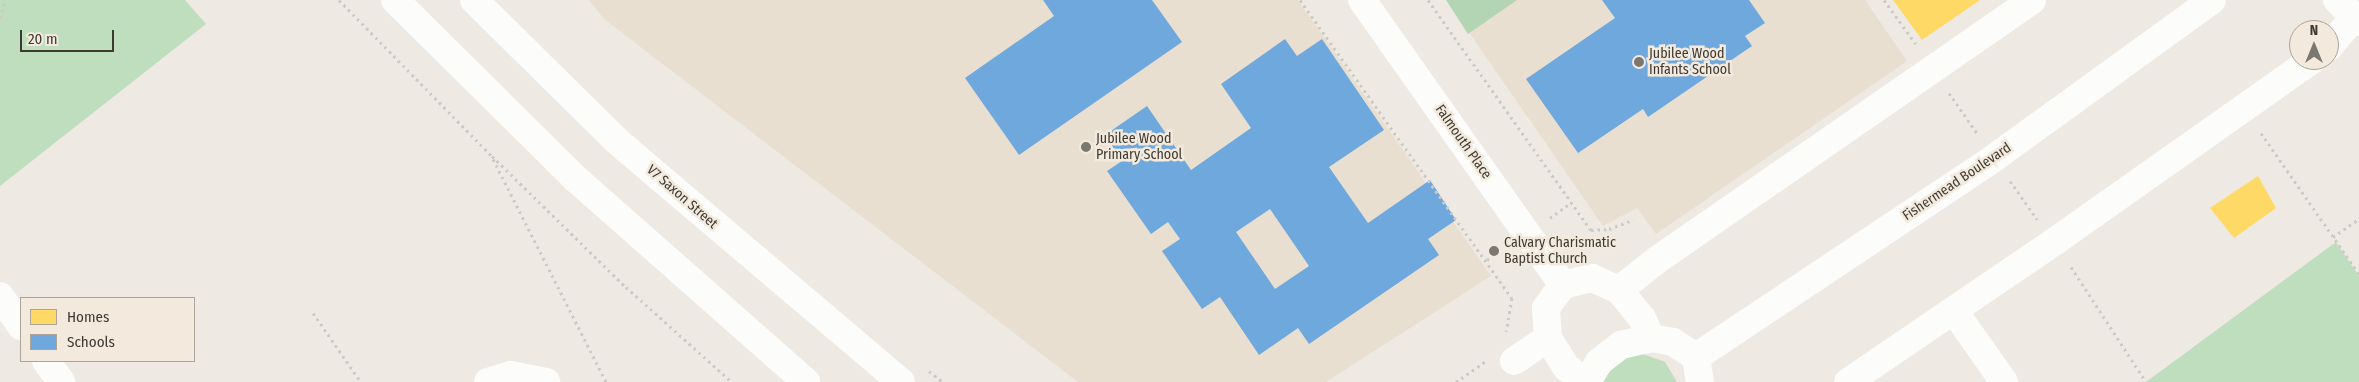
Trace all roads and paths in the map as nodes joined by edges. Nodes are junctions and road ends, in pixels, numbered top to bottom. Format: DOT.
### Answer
graph roads {
  1 [pos="6,0"];
  2 [pos="339,0"];
  3 [pos="395,0"];
  4 [pos="474,0"];
  5 [pos="1300,0"];
  6 [pos="1362,0"];
  7 [pos="1428,0"];
  8 [pos="1884,0"];
  9 [pos="2032,0"];
  10 [pos="2212,0"];
  11 [pos="2350,13"];
  12 [pos="0,18"];
  13 [pos="2339,31"];
  14 [pos="1934,70"];
  15 [pos="2299,70"];
  16 [pos="2245,110"];
  17 [pos="492,156"];
  18 [pos="1994,158"];
  19 [pos="2359,219"];
  20 [pos="1633,220"];
  21 [pos="2334,237"];
  22 [pos="2054,242"];
  23 [pos="2359,274"];
  24 [pos="1563,285"];
  25 [pos="1619,290"];
  26 [pos="0,296"];
  27 [pos="1954,311"];
  28 [pos="313,313"];
  29 [pos="20,325"];
  30 [pos="1548,338"];
  31 [pos="1651,338"];
  32 [pos="1509,351"];
  33 [pos="1487,360"];
  34 [pos="47,362"];
  35 [pos="1698,369"];
  36 [pos="61,382"];
  37 [pos="360,382"];
  38 [pos="488,382"];
  39 [pos="546,382"];
  40 [pos="606,382"];
  41 [pos="732,382"];
  42 [pos="806,382"];
  43 [pos="901,382"];
  44 [pos="1456,382"];
  45 [pos="1586,382"];
  46 [pos="1848,382"];
  47 [pos="2004,382"];
  48 [pos="2146,382"];
  1 -- 12 [label="path"];
  2 -- 17 [label="path"];
  3 -- 42 [label="street"];
  4 -- 43 [label="street, V7 Saxon Street"];
  5 -- 32 [label="path"];
  6 -- 24 [label="street, Falmouth Place"];
  7 -- 20 [label="path"];
  8 -- 14 [label="path"];
  9 -- 14 [label="street"];
  10 -- 18 [label="street, Fishermead Boulevard"];
  11 -- 13 [label="street"];
  14 -- 18 [label="path"];
  14 -- 25 [label="street"];
  15 -- 16 [label="street"];
  16 -- 21 [label="path"];
  16 -- 22 [label="street"];
  17 -- 40 [label="path"];
  17 -- 41 [label="path"];
  18 -- 22 [label="path"];
  18 -- 35 [label="street, Fishermead Boulevard"];
  19 -- 21 [label="path"];
  21 -- 23 [label="path"];
  22 -- 27 [label="street"];
  22 -- 48 [label="path"];
  24 -- 25 [label="street"];
  24 -- 30 [label="street"];
  25 -- 31 [label="street"];
  26 -- 29 [label="street"];
  27 -- 46 [label="street"];
  27 -- 47 [label="street"];
  28 -- 37 [label="path"];
  30 -- 32 [label="street"];
  30 -- 45 [label="street"];
  31 -- 35 [label="street, Fishermead Boulevard"];
  31 -- 45 [label="street, Fishermead Boulevard"];
  33 -- 44 [label="path"];
  34 -- 36 [label="street"];
  38 -- 39 [label="street"];
}
